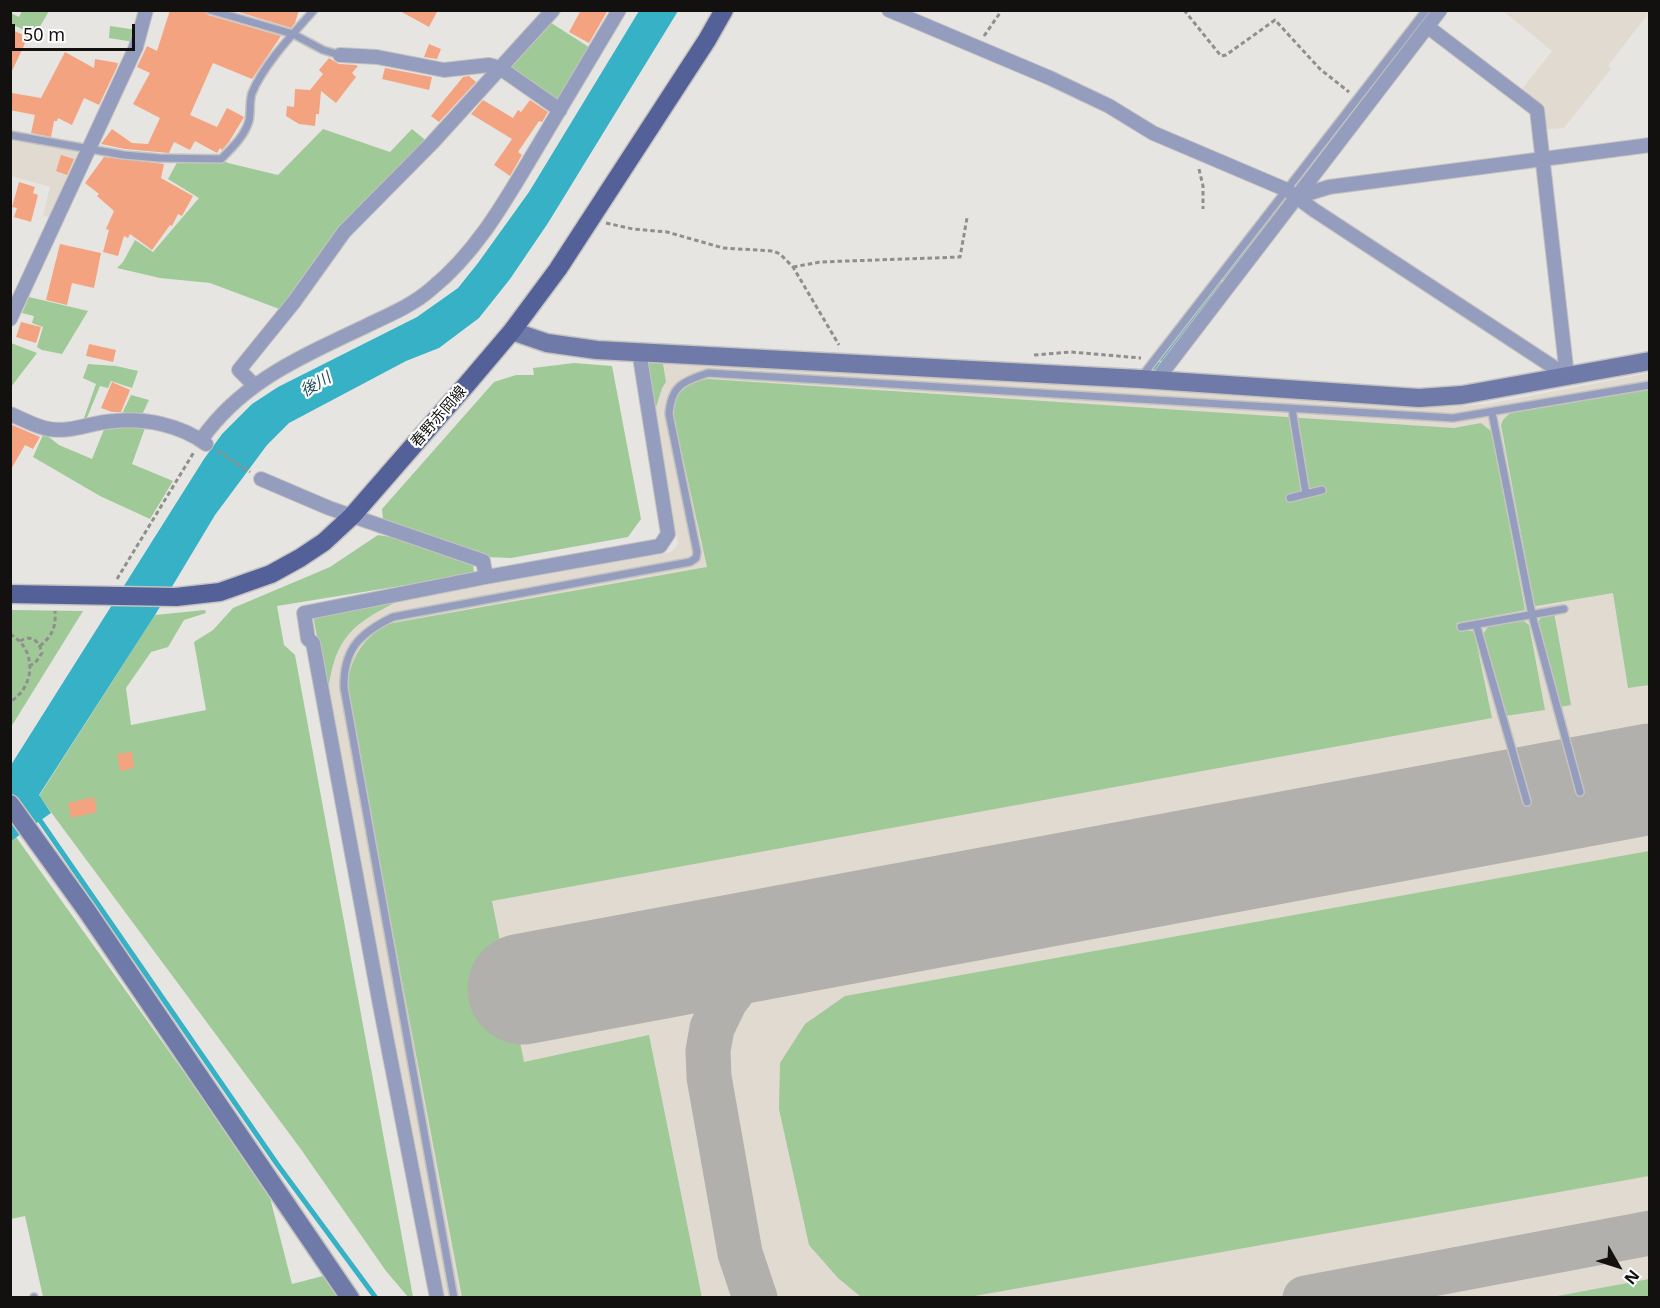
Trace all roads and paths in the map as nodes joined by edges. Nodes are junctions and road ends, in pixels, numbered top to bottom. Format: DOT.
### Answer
graph roads {
  1 [pos="146,10"];
  2 [pos="210,10"];
  3 [pos="314,10"];
  4 [pos="553,10"];
  5 [pos="619,10"];
  6 [pos="724,10"];
  7 [pos="889,10"];
  8 [pos="1002,10"];
  9 [pos="1184,10"];
  10 [pos="1426,10"];
  11 [pos="1440,10"];
  12 [pos="1428,27"];
  13 [pos="293,34"];
  14 [pos="976,47"];
  15 [pos="340,55"];
  16 [pos="500,68"];
  17 [pos="1357,99"];
  18 [pos="560,110"];
  19 [pos="10,135"];
  20 [pos="1650,145"];
  21 [pos="89,148"];
  22 [pos="1195,152"];
  23 [pos="1541,159"];
  24 [pos="1292,193"];
  25 [pos="1203,209"];
  26 [pos="967,218"];
  27 [pos="591,219"];
  28 [pos="793,267"];
  29 [pos="10,319"];
  30 [pos="512,331"];
  31 [pos="639,351"];
  32 [pos="1650,361"];
  33 [pos="835,362"];
  34 [pos="1567,376"];
  35 [pos="1140,379"];
  36 [pos="1162,381"];
  37 [pos="254,385"];
  38 [pos="1650,385"];
  39 [pos="1292,408"];
  40 [pos="1492,413"];
  41 [pos="10,414"];
  42 [pos="204,442"];
  43 [pos="261,479"];
  44 [pos="1322,490"];
  45 [pos="1306,494"];
  46 [pos="1290,498"];
  47 [pos="352,516"];
  48 [pos="486,577"];
  49 [pos="109,592"];
  50 [pos="10,594"];
  51 [pos="55,606"];
  52 [pos="1564,609"];
  53 [pos="1532,615"];
  54 [pos="1476,624"];
  55 [pos="1461,627"];
  56 [pos="10,634"];
  57 [pos="20,641"];
  58 [pos="40,646"];
  59 [pos="30,666"];
  60 [pos="10,702"];
  61 [pos="1580,792"];
  62 [pos="1527,802"];
  63 [pos="10,804"];
  64 [pos="350,1298"];
  65 [pos="437,1298"];
  66 [pos="454,1298"];
  1 -- 21 [label="street"];
  2 -- 13 [label="lane"];
  3 -- 13 [label="lane"];
  4 -- 16 [label="street"];
  5 -- 18 [label="street"];
  6 -- 27 [label="main road, 春野赤岡線"];
  7 -- 14 [label="street"];
  8 -- 14 [label="path"];
  9 -- 17 [label="path"];
  10 -- 17 [label="lane"];
  11 -- 12 [label="street"];
  12 -- 23 [label="street"];
  12 -- 24 [label="street"];
  13 -- 15 [label="lane"];
  13 -- 21 [label="lane"];
  14 -- 22 [label="street"];
  15 -- 16 [label="street"];
  16 -- 18 [label="street"];
  16 -- 37 [label="street"];
  17 -- 24 [label="lane"];
  18 -- 37 [label="street"];
  19 -- 21 [label="lane"];
  20 -- 23 [label="street"];
  21 -- 29 [label="street"];
  22 -- 24 [label="street"];
  22 -- 25 [label="path"];
  23 -- 24 [label="street"];
  23 -- 34 [label="street"];
  24 -- 34 [label="street"];
  24 -- 35 [label="lane"];
  24 -- 36 [label="street"];
  26 -- 28 [label="path"];
  27 -- 28 [label="path"];
  27 -- 30 [label="main road, 春野赤岡線"];
  28 -- 33 [label="path"];
  30 -- 31 [label="street"];
  30 -- 47 [label="main road, 春野赤岡線"];
  31 -- 33 [label="street"];
  31 -- 48 [label="street"];
  32 -- 34 [label="street"];
  33 -- 35 [label="street"];
  34 -- 36 [label="street"];
  35 -- 36 [label="street"];
  37 -- 42 [label="street"];
  38 -- 40 [label="lane"];
  39 -- 40 [label="lane"];
  39 -- 45 [label="lane"];
  39 -- 66 [label="lane"];
  40 -- 53 [label="lane"];
  41 -- 42 [label="street"];
  42 -- 43 [label="path"];
  42 -- 49 [label="path"];
  43 -- 47 [label="street"];
  44 -- 45 [label="lane"];
  45 -- 46 [label="lane"];
  47 -- 48 [label="street"];
  47 -- 49 [label="main road, 春野赤岡線"];
  48 -- 65 [label="street"];
  49 -- 50 [label="main road, 春野赤岡線"];
  51 -- 58 [label="path"];
  52 -- 53 [label="lane"];
  53 -- 54 [label="lane"];
  53 -- 61 [label="lane"];
  54 -- 55 [label="lane"];
  54 -- 62 [label="lane"];
  56 -- 57 [label="path"];
  57 -- 58 [label="path"];
  57 -- 59 [label="path"];
  58 -- 59 [label="path"];
  59 -- 60 [label="path"];
  63 -- 64 [label="street"];
}
